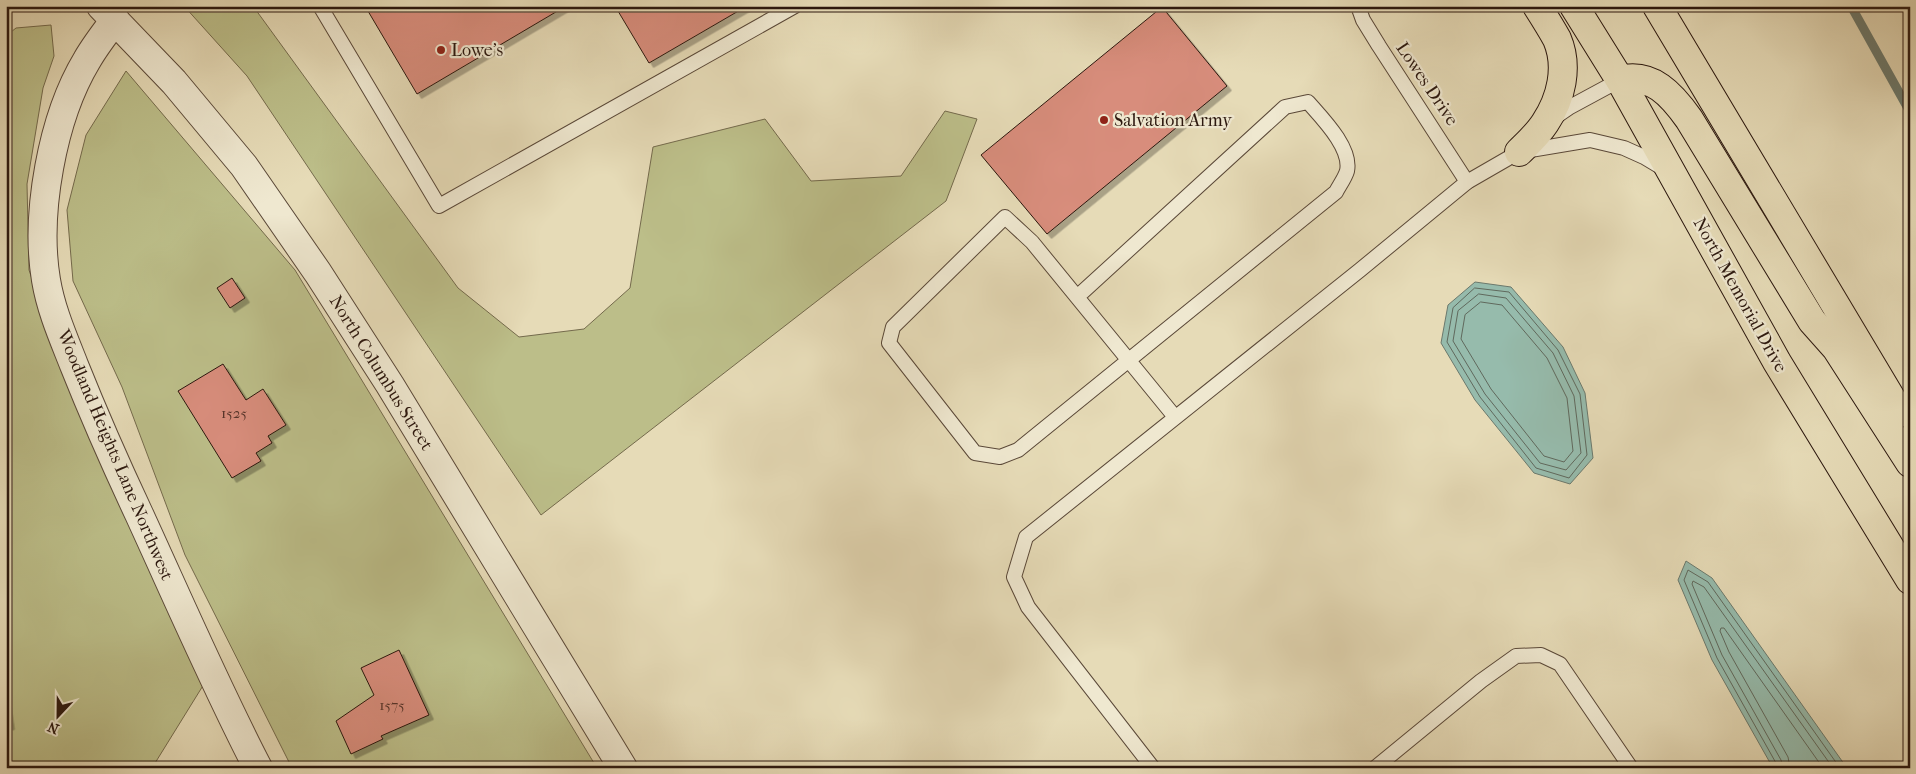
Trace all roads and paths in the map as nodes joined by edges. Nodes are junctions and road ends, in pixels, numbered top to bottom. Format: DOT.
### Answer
graph roads {
  1 [pos="320,6"];
  2 [pos="795,6"];
  3 [pos="1358,6"];
  4 [pos="1537,6"];
  5 [pos="1574,6"];
  6 [pos="1657,6"];
  7 [pos="108,13"];
  8 [pos="1620,80"];
  9 [pos="1545,124"];
  10 [pos="1519,152"];
  11 [pos="1672,174"];
  12 [pos="1467,182"];
  13 [pos="1077,297"];
  14 [pos="1128,360"];
  15 [pos="1174,417"];
  16 [pos="1910,429"];
  17 [pos="1910,463"];
  18 [pos="1910,580"];
  19 [pos="258,768"];
  20 [pos="623,768"];
  21 [pos="1153,768"];
  22 [pos="1374,768"];
  23 [pos="1631,768"];
  1 -- 2 [label="lane"];
  3 -- 12 [label="lane, Lowes Drive"];
  4 -- 9 [label="main road"];
  5 -- 8 [label="main road, North Memorial Drive"];
  6 -- 16 [label="main road"];
  7 -- 19 [label="street, Woodland Heights Lane Northwest"];
  7 -- 20 [label="street, North Columbus Street"];
  8 -- 9 [label="lane"];
  8 -- 11 [label="main road, North Memorial Drive"];
  8 -- 17 [label="main road"];
  9 -- 10 [label="main road"];
  10 -- 11 [label="lane"];
  10 -- 12 [label="lane"];
  11 -- 18 [label="main road, North Memorial Drive"];
  12 -- 15 [label="lane"];
  13 -- 14 [label="lane"];
  13 -- 14 [label="lane"];
  13 -- 14 [label="lane"];
  14 -- 15 [label="lane"];
  15 -- 21 [label="lane"];
  22 -- 23 [label="lane"];
}
